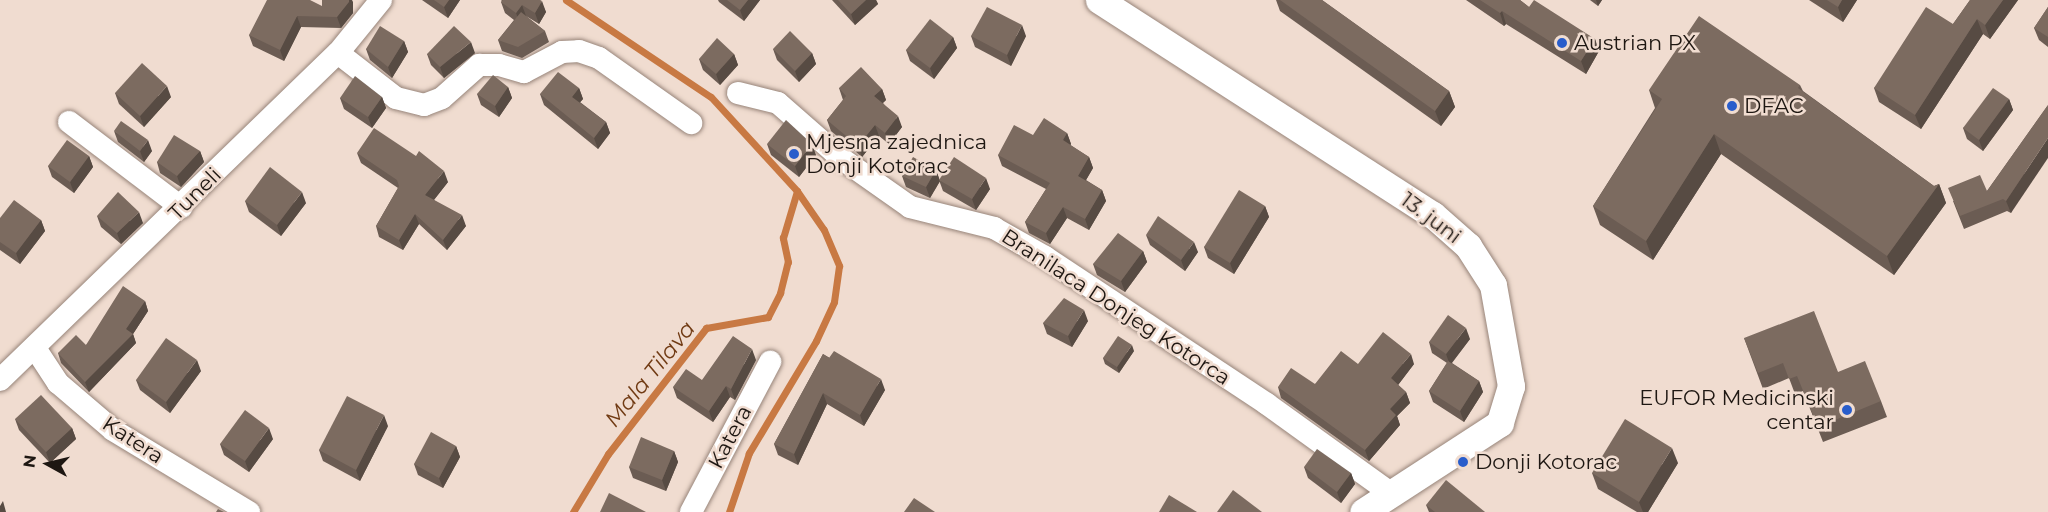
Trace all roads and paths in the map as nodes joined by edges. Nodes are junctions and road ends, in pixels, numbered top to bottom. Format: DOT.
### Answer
graph roads {
  1 [pos="381,0"];
  2 [pos="1099,0"];
  3 [pos="338,53"];
  4 [pos="738,93"];
  5 [pos="69,122"];
  6 [pos="692,123"];
  7 [pos="181,207"];
  8 [pos="35,348"];
  9 [pos="770,362"];
  10 [pos="0,380"];
  11 [pos="1392,494"];
  12 [pos="249,512"];
  13 [pos="691,512"];
  14 [pos="1363,512"];
  1 -- 3 [label="street, Tuneli"];
  2 -- 11 [label="street, 13. juni"];
  3 -- 6 [label="street"];
  3 -- 7 [label="street, Tuneli"];
  4 -- 11 [label="street, Branilaca Donjeg Kotorca"];
  5 -- 7 [label="street"];
  7 -- 8 [label="street, Tuneli"];
  8 -- 10 [label="street, Tuneli"];
  8 -- 12 [label="street, Katera"];
  9 -- 13 [label="street, Katera"];
  11 -- 14 [label="street, 13. juni"];
}
